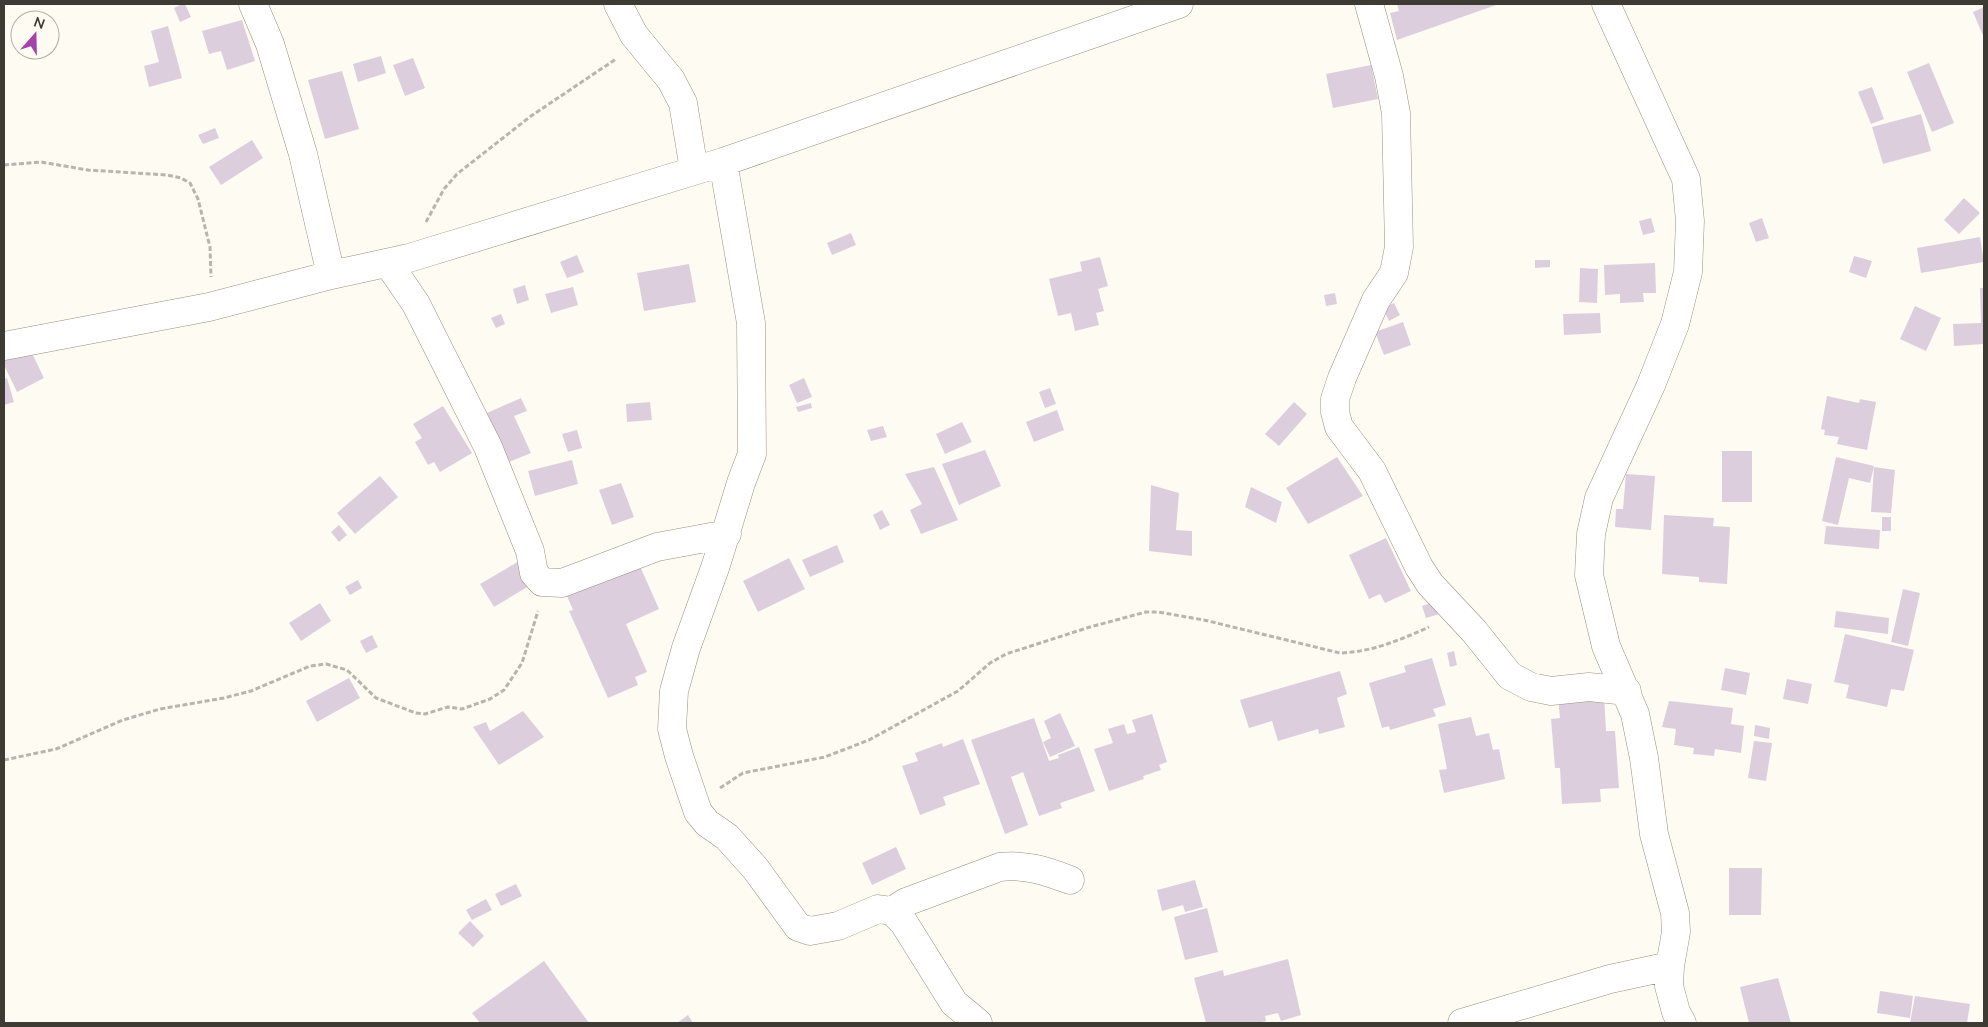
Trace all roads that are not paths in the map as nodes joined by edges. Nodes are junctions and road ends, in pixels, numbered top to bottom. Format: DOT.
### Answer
graph roads {
  1 [pos="253,4"];
  2 [pos="618,4"];
  3 [pos="1180,4"];
  4 [pos="1370,4"];
  5 [pos="1606,4"];
  6 [pos="723,162"];
  7 [pos="694,170"];
  8 [pos="399,260"];
  9 [pos="331,275"];
  10 [pos="4,346"];
  11 [pos="727,534"];
  12 [pos="1627,691"];
  13 [pos="1070,880"];
  14 [pos="892,911"];
  15 [pos="1670,966"];
  16 [pos="978,1023"];
  17 [pos="1462,1023"];
  18 [pos="1682,1023"];
  1 -- 9 [label="street"];
  2 -- 7 [label="street"];
  3 -- 6 [label="street"];
  4 -- 12 [label="street"];
  5 -- 12 [label="street"];
  6 -- 7 [label="street"];
  6 -- 11 [label="street"];
  7 -- 8 [label="street"];
  8 -- 9 [label="street"];
  8 -- 11 [label="street"];
  9 -- 10 [label="street"];
  11 -- 14 [label="street"];
  12 -- 15 [label="street"];
  13 -- 14 [label="street"];
  14 -- 16 [label="street"];
  15 -- 17 [label="street"];
  15 -- 18 [label="street"];
}
